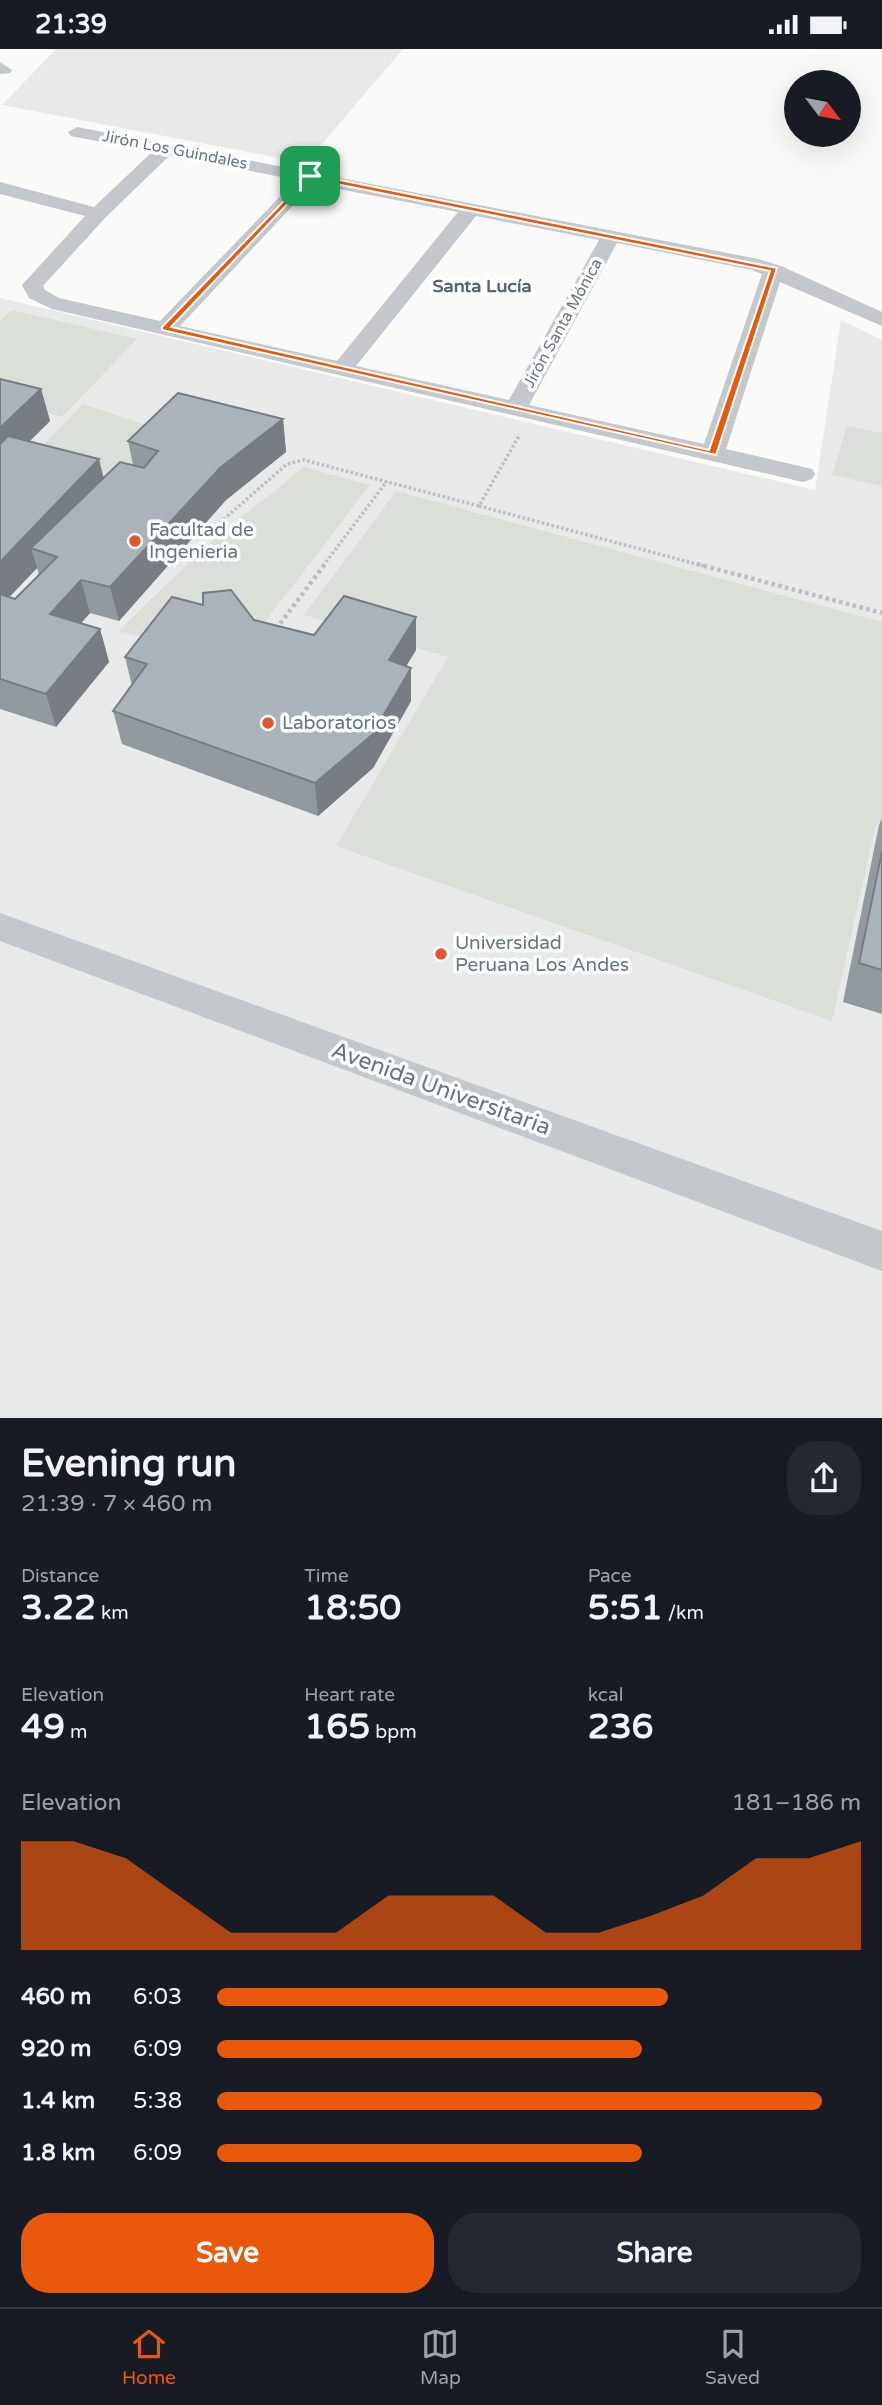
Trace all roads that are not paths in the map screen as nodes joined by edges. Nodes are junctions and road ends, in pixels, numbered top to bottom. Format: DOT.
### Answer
graph roads {
  1 [pos="77,132"];
  2 [pos="167,148"];
  3 [pos="310,176"];
  4 [pos="0,188"];
  5 [pos="471,209"];
  6 [pos="97,214"];
  7 [pos="611,237"];
  8 [pos="774,270"];
  9 [pos="882,320"];
  10 [pos="165,329"];
  11 [pos="342,369"];
  12 [pos="524,411"];
  13 [pos="713,453"];
  14 [pos="803,474"];
  15 [pos="0,927"];
  16 [pos="882,1251"];
  1 -- 2 [label="street, Jirón Los Guindales"];
  2 -- 3 [label="street, Jirón Los Guindales"];
  2 -- 6 [label="street"];
  3 -- 5 [label="street, Jirón Los Guindales"];
  3 -- 10 [label="street"];
  4 -- 6 [label="street"];
  5 -- 7 [label="street, Jirón Los Guindales"];
  5 -- 11 [label="street"];
  6 -- 10 [label="street"];
  7 -- 8 [label="street, Jirón Los Guindales"];
  7 -- 12 [label="street, Jirón Santa Mónica"];
  8 -- 9 [label="street, Jirón Los Guindales"];
  8 -- 13 [label="street"];
  10 -- 11 [label="street"];
  11 -- 12 [label="street"];
  12 -- 13 [label="street"];
  13 -- 14 [label="street"];
  15 -- 16 [label="street, Avenida Universitaria"];
}
